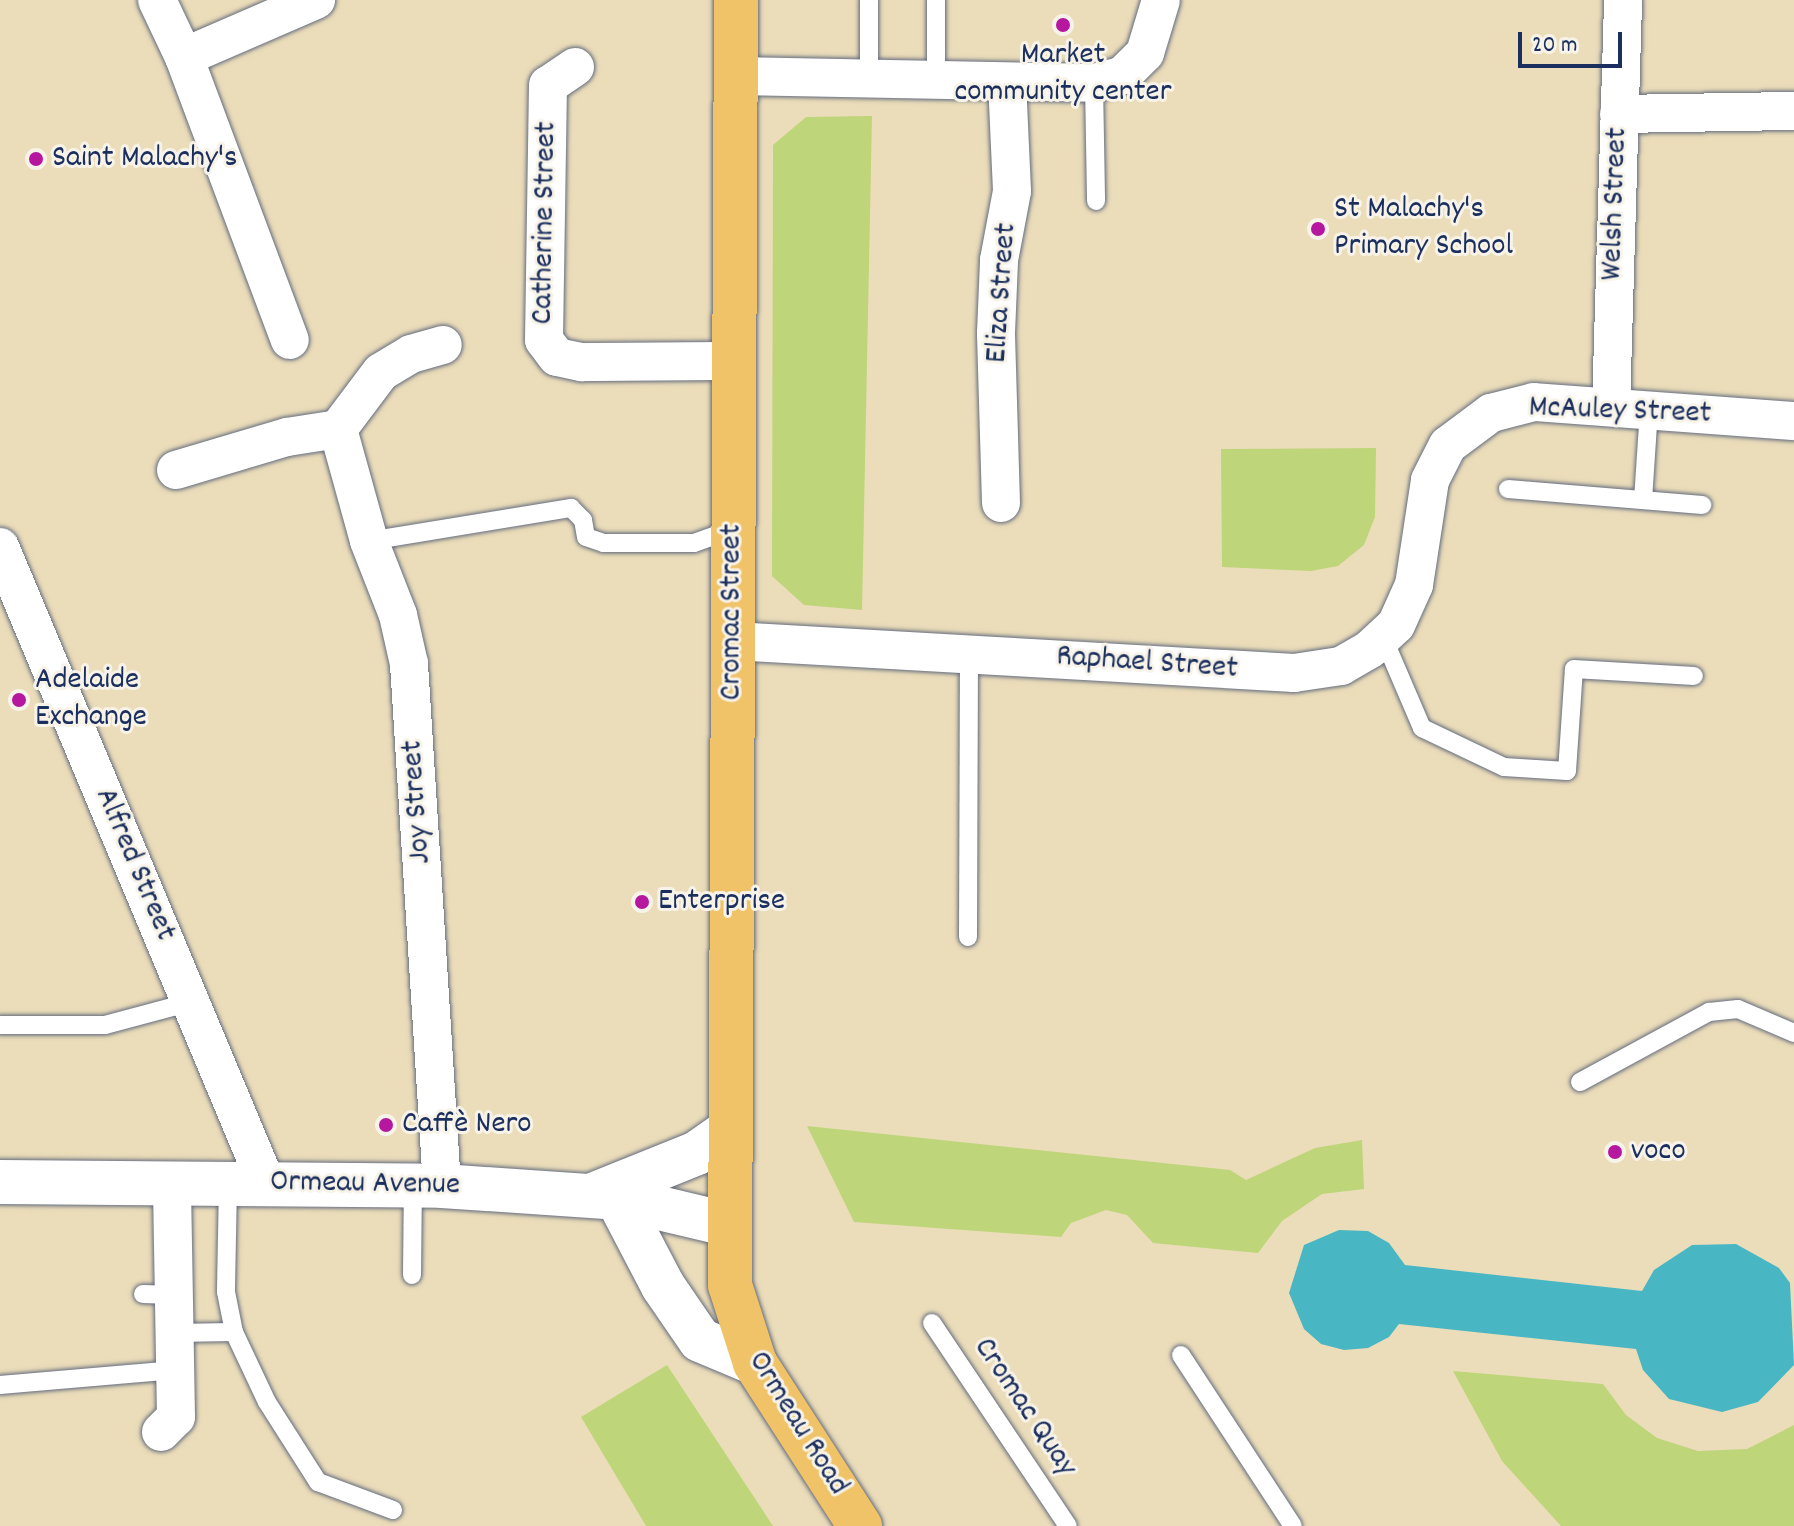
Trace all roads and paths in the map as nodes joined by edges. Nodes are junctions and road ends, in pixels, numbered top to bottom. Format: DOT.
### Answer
graph roads {
  1 [pos="157,0"];
  2 [pos="316,0"];
  3 [pos="736,0"];
  4 [pos="869,0"];
  5 [pos="936,0"];
  6 [pos="1161,0"];
  7 [pos="1623,0"];
  8 [pos="184,57"];
  9 [pos="575,67"];
  10 [pos="736,76"];
  11 [pos="1108,79"];
  12 [pos="869,80"];
  13 [pos="936,81"];
  14 [pos="1007,82"];
  15 [pos="1794,111"];
  16 [pos="1619,114"];
  17 [pos="1096,201"];
  18 [pos="290,340"];
  19 [pos="443,345"];
  20 [pos="734,361"];
  21 [pos="1611,407"];
  22 [pos="1649,410"];
  23 [pos="1794,421"];
  24 [pos="338,429"];
  25 [pos="176,470"];
  26 [pos="1430,480"];
  27 [pos="1508,489"];
  28 [pos="1643,500"];
  29 [pos="1001,503"];
  30 [pos="1702,505"];
  31 [pos="733,529"];
  32 [pos="369,541"];
  33 [pos="0,547"];
  34 [pos="1383,637"];
  35 [pos="733,641"];
  36 [pos="969,652"];
  37 [pos="1694,676"];
  38 [pos="968,937"];
  39 [pos="191,1002"];
  40 [pos="0,1025"];
  41 [pos="1794,1033"];
  42 [pos="1580,1082"];
  43 [pos="727,1132"];
  44 [pos="0,1182"];
  45 [pos="172,1182"];
  46 [pos="247,1183"];
  47 [pos="427,1186"];
  48 [pos="605,1197"];
  49 [pos="726,1224"];
  50 [pos="412,1275"];
  51 [pos="932,1323"];
  52 [pos="234,1332"];
  53 [pos="175,1352"];
  54 [pos="1181,1355"];
  55 [pos="755,1363"];
  56 [pos="0,1385"];
  57 [pos="161,1432"];
  58 [pos="393,1510"];
  59 [pos="860,1526"];
  60 [pos="1068,1526"];
  61 [pos="1293,1526"];
  1 -- 8 [label="street"];
  2 -- 8 [label="street"];
  3 -- 10 [label="main road, Cromac Street"];
  4 -- 12 [label="lane"];
  5 -- 13 [label="lane"];
  6 -- 11 [label="street"];
  7 -- 16 [label="street, Welsh Street"];
  8 -- 18 [label="street"];
  9 -- 20 [label="street, Catherine Street"];
  10 -- 12 [label="street"];
  10 -- 20 [label="main road, Cromac Street"];
  11 -- 14 [label="street"];
  11 -- 17 [label="lane"];
  12 -- 13 [label="street"];
  13 -- 14 [label="street"];
  14 -- 29 [label="street, Eliza Street"];
  15 -- 16 [label="street"];
  16 -- 21 [label="street, Welsh Street"];
  19 -- 24 [label="street"];
  20 -- 31 [label="main road, Cromac Street"];
  21 -- 22 [label="street, McAuley Street"];
  21 -- 26 [label="street, McAuley Street"];
  22 -- 23 [label="street, McAuley Street"];
  22 -- 28 [label="lane"];
  24 -- 25 [label="street"];
  24 -- 32 [label="street, Joy Street"];
  26 -- 34 [label="street, Raphael Street"];
  27 -- 28 [label="lane"];
  28 -- 30 [label="lane"];
  31 -- 32 [label="lane"];
  31 -- 35 [label="main road, Cromac Street"];
  32 -- 47 [label="street, Joy Street"];
  33 -- 39 [label="street, Alfred Street"];
  34 -- 36 [label="street, Raphael Street"];
  34 -- 37 [label="lane"];
  35 -- 36 [label="street, Raphael Street"];
  35 -- 43 [label="main road, Cromac Street"];
  36 -- 38 [label="lane"];
  39 -- 40 [label="lane"];
  39 -- 46 [label="street, Alfred Street"];
  41 -- 42 [label="lane"];
  43 -- 48 [label="street"];
  43 -- 49 [label="main road, Cromac Street"];
  44 -- 45 [label="street, Ormeau Avenue"];
  45 -- 46 [label="street, Ormeau Avenue"];
  45 -- 53 [label="street"];
  46 -- 47 [label="street, Ormeau Avenue"];
  46 -- 52 [label="lane"];
  47 -- 48 [label="street, Ormeau Avenue"];
  47 -- 50 [label="lane"];
  48 -- 49 [label="street, Ormeau Avenue"];
  48 -- 55 [label="street"];
  49 -- 55 [label="main road, Ormeau Road"];
  51 -- 60 [label="lane, Cromac Quay"];
  52 -- 53 [label="lane"];
  52 -- 58 [label="lane"];
  53 -- 56 [label="lane"];
  53 -- 57 [label="street"];
  54 -- 61 [label="lane"];
  55 -- 59 [label="main road, Ormeau Road"];
}
